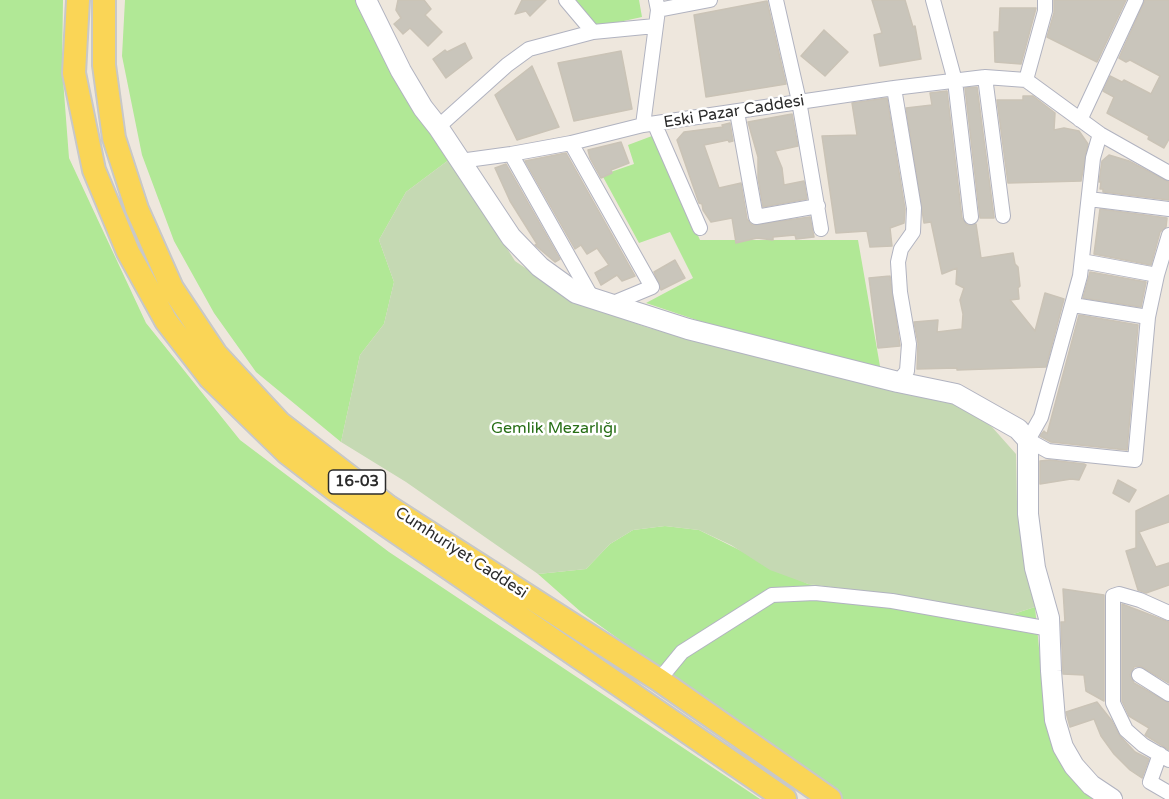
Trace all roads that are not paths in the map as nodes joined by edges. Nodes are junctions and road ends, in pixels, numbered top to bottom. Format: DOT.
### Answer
graph roads {
  1 [pos="78,0"];
  2 [pos="104,0"];
  3 [pos="566,0"];
  4 [pos="710,0"];
  5 [pos="776,0"];
  6 [pos="933,0"];
  7 [pos="1046,0"];
  8 [pos="1136,0"];
  9 [pos="368,1"];
  10 [pos="657,5"];
  11 [pos="655,26"];
  12 [pos="593,32"];
  13 [pos="985,77"];
  14 [pos="1026,80"];
  15 [pos="955,81"];
  16 [pos="894,88"];
  17 [pos="799,101"];
  18 [pos="737,112"];
  19 [pos="1080,120"];
  20 [pos="649,125"];
  21 [pos="438,127"];
  22 [pos="1100,134"];
  23 [pos="571,142"];
  24 [pos="511,154"];
  25 [pos="460,161"];
  26 [pos="1167,167"];
  27 [pos="1089,199"];
  28 [pos="818,206"];
  29 [pos="1169,209"];
  30 [pos="1003,216"];
  31 [pos="971,217"];
  32 [pos="700,228"];
  33 [pos="821,229"];
  34 [pos="1169,235"];
  35 [pos="1082,261"];
  36 [pos="1156,275"];
  37 [pos="592,298"];
  38 [pos="611,304"];
  39 [pos="1073,305"];
  40 [pos="1148,317"];
  41 [pos="898,382"];
  42 [pos="1028,440"];
  43 [pos="1169,613"];
  44 [pos="1050,629"];
  45 [pos="1139,675"];
  46 [pos="659,680"];
  47 [pos="1169,694"];
  48 [pos="1164,757"];
  49 [pos="1169,793"];
  50 [pos="785,799"];
  51 [pos="830,799"];
  52 [pos="1112,799"];
  1 -- 50 [label="main road, Cumhuriyet Caddesi / 16-03"];
  2 -- 46 [label="main road, Cumhuriyet Caddesi / 16-03"];
  3 -- 12 [label="street"];
  4 -- 10 [label="street"];
  5 -- 17 [label="street"];
  6 -- 15 [label="street"];
  7 -- 14 [label="street"];
  8 -- 19 [label="street"];
  9 -- 21 [label="street"];
  10 -- 11 [label="street"];
  11 -- 12 [label="street"];
  11 -- 20 [label="street"];
  12 -- 21 [label="street"];
  13 -- 14 [label="street, Eski Pazar Caddesi"];
  13 -- 15 [label="street, Eski Pazar Caddesi"];
  13 -- 30 [label="street"];
  14 -- 19 [label="street"];
  15 -- 16 [label="street, Eski Pazar Caddesi"];
  15 -- 31 [label="street"];
  16 -- 17 [label="street, Eski Pazar Caddesi"];
  16 -- 41 [label="street"];
  17 -- 18 [label="street, Eski Pazar Caddesi"];
  17 -- 28 [label="street"];
  18 -- 20 [label="street, Eski Pazar Caddesi"];
  18 -- 28 [label="street"];
  19 -- 22 [label="street"];
  20 -- 23 [label="street, Eski Pazar Caddesi"];
  20 -- 32 [label="street"];
  21 -- 25 [label="street"];
  22 -- 26 [label="street"];
  22 -- 27 [label="street"];
  23 -- 24 [label="street, Eski Pazar Caddesi"];
  23 -- 38 [label="street"];
  24 -- 25 [label="street, Eski Pazar Caddesi"];
  24 -- 37 [label="street"];
  25 -- 37 [label="street"];
  27 -- 29 [label="street"];
  27 -- 35 [label="street"];
  28 -- 33 [label="street"];
  34 -- 36 [label="street"];
  35 -- 36 [label="street"];
  35 -- 39 [label="street"];
  36 -- 40 [label="street"];
  37 -- 38 [label="street"];
  38 -- 41 [label="street"];
  39 -- 40 [label="street"];
  39 -- 42 [label="street"];
  40 -- 42 [label="street"];
  41 -- 42 [label="street"];
  42 -- 44 [label="street"];
  43 -- 48 [label="street"];
  44 -- 46 [label="street"];
  44 -- 52 [label="street"];
  45 -- 47 [label="street"];
  46 -- 51 [label="main road, Cumhuriyet Caddesi / 16-03"];
  48 -- 49 [label="street"];
}
